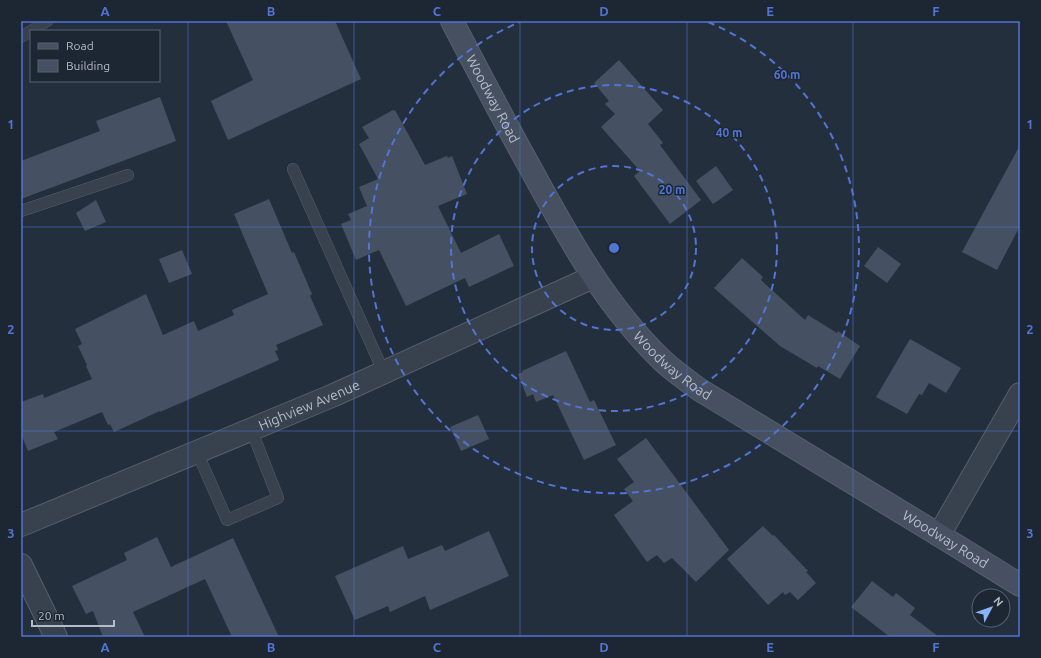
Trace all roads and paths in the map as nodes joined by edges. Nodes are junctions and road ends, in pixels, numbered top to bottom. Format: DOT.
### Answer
graph roads {
  1 [pos="47,21"];
  2 [pos="452,21"];
  3 [pos="32,30"];
  4 [pos="30,31"];
  5 [pos="21,37"];
  6 [pos="293,170"];
  7 [pos="128,175"];
  8 [pos="21,211"];
  9 [pos="593,277"];
  10 [pos="384,373"];
  11 [pos="1020,394"];
  12 [pos="251,429"];
  13 [pos="198,452"];
  14 [pos="21,525"];
  15 [pos="939,535"];
  16 [pos="21,565"];
  17 [pos="1020,586"];
  18 [pos="56,637"];
  1 -- 3 [label="lane"];
  2 -- 9 [label="street, Woodway Road"];
  4 -- 5 [label="lane"];
  6 -- 10 [label="lane"];
  7 -- 8 [label="lane"];
  9 -- 10 [label="street, Highview Avenue"];
  9 -- 15 [label="street, Woodway Road"];
  10 -- 12 [label="street, Highview Avenue"];
  11 -- 15 [label="street"];
  12 -- 13 [label="street, Highview Avenue"];
  12 -- 13 [label="lane"];
  13 -- 14 [label="street, Highview Avenue"];
  15 -- 17 [label="street, Woodway Road"];
  16 -- 18 [label="street"];
}
